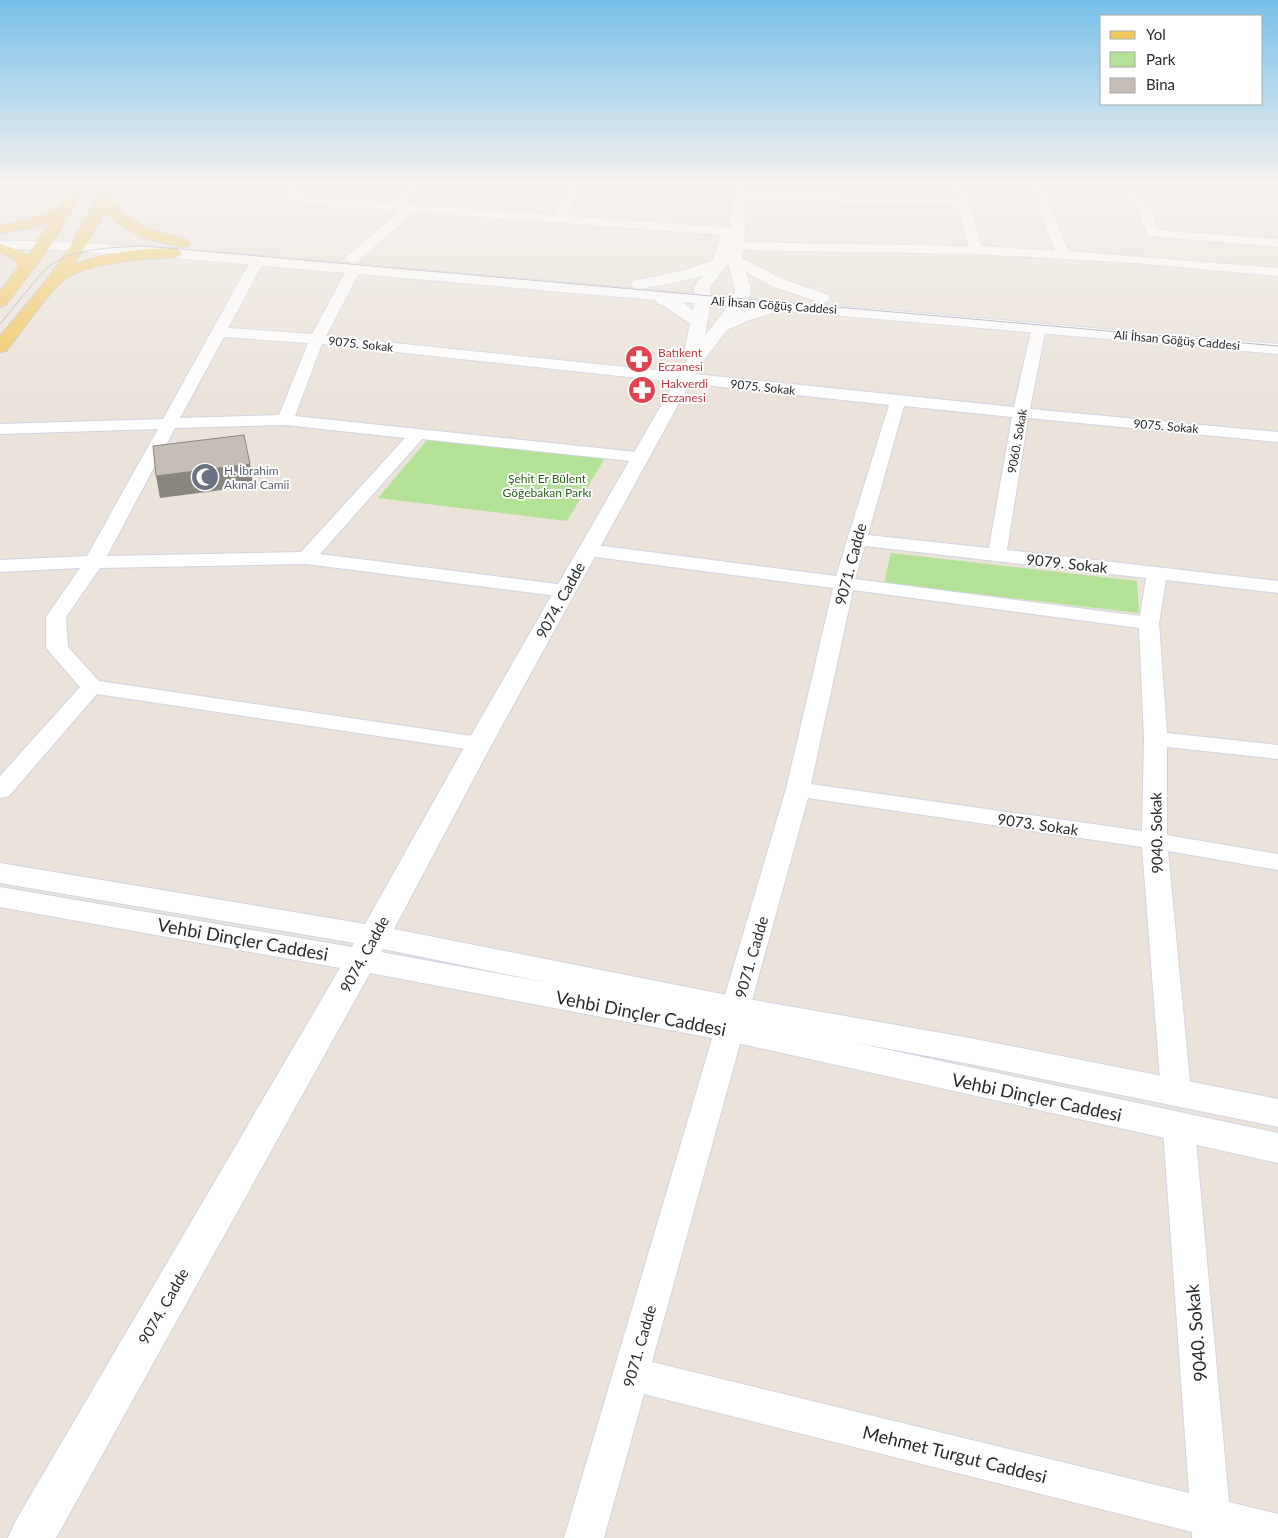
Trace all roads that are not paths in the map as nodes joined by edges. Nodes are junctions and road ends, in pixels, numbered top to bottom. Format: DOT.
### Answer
graph roads {
  1 [pos="20,257"];
  2 [pos="35,257"];
  3 [pos="69,257"];
  4 [pos="124,257"];
  5 [pos="237,257"];
  6 [pos="274,257"];
  7 [pos="360,257"];
  8 [pos="720,257"];
  9 [pos="725,257"];
  10 [pos="733,257"];
  11 [pos="738,257"];
  12 [pos="1102,257"];
  13 [pos="258,260"];
  14 [pos="353,264"];
  15 [pos="26,270"];
  16 [pos="1278,272"];
  17 [pos="55,279"];
  18 [pos="642,290"];
  19 [pos="703,294"];
  20 [pos="741,296"];
  21 [pos="823,298"];
  22 [pos="0,302"];
  23 [pos="800,307"];
  24 [pos="699,321"];
  25 [pos="721,326"];
  26 [pos="1039,327"];
  27 [pos="219,332"];
  28 [pos="1278,338"];
  29 [pos="317,339"];
  30 [pos="0,347"];
  31 [pos="1278,349"];
  32 [pos="687,373"];
  33 [pos="898,401"];
  34 [pos="1021,412"];
  35 [pos="285,420"];
  36 [pos="168,424"];
  37 [pos="0,429"];
  38 [pos="418,432"];
  39 [pos="1278,436"];
  40 [pos="640,457"];
  41 [pos="856,539"];
  42 [pos="588,550"];
  43 [pos="997,555"];
  44 [pos="306,558"];
  45 [pos="94,562"];
  46 [pos="0,566"];
  47 [pos="1157,573"];
  48 [pos="844,584"];
  49 [pos="1278,587"];
  50 [pos="565,591"];
  51 [pos="1149,623"];
  52 [pos="92,687"];
  53 [pos="1156,739"];
  54 [pos="479,744"];
  55 [pos="1278,752"];
  56 [pos="798,789"];
  57 [pos="0,791"];
  58 [pos="1154,841"];
  59 [pos="1278,862"];
  60 [pos="0,873"];
  61 [pos="0,897"];
  62 [pos="367,948"];
  63 [pos="734,1019"];
  64 [pos="1176,1092"];
  65 [pos="1278,1113"];
  66 [pos="1179,1129"];
  67 [pos="1278,1148"];
  68 [pos="631,1374"];
  69 [pos="1211,1527"];
  70 [pos="1278,1534"];
  71 [pos="31,1538"];
  72 [pos="584,1538"];
  1 -- 15 [label="main road"];
  2 -- 15 [label="main road"];
  3 -- 17 [label="main road"];
  4 -- 17 [label="main road"];
  5 -- 13 [label="street, Ali İhsan Göğüş Caddesi"];
  6 -- 14 [label="street, Ali İhsan Göğüş Caddesi"];
  7 -- 14 [label="street"];
  8 -- 18 [label="street"];
  9 -- 19 [label="street"];
  10 -- 20 [label="street"];
  11 -- 21 [label="street"];
  12 -- 16 [label="street"];
  13 -- 14 [label="street, Ali İhsan Göğüş Caddesi"];
  13 -- 27 [label="street"];
  14 -- 18 [label="street, Ali İhsan Göğüş Caddesi"];
  14 -- 29 [label="street"];
  15 -- 22 [label="main road"];
  17 -- 30 [label="main road"];
  18 -- 19 [label="street, Ali İhsan Göğüş Caddesi"];
  18 -- 24 [label="street"];
  19 -- 20 [label="street, Ali İhsan Göğüş Caddesi"];
  19 -- 24 [label="street"];
  20 -- 21 [label="street, Ali İhsan Göğüş Caddesi"];
  20 -- 23 [label="street, Ali İhsan Göğüş Caddesi"];
  20 -- 25 [label="street"];
  21 -- 28 [label="street, Ali İhsan Göğüş Caddesi"];
  23 -- 25 [label="street"];
  23 -- 26 [label="street, Ali İhsan Göğüş Caddesi"];
  24 -- 32 [label="street"];
  25 -- 32 [label="street"];
  26 -- 31 [label="street, Ali İhsan Göğüş Caddesi"];
  26 -- 34 [label="street, 9060. Sokak"];
  27 -- 29 [label="street, 9075. Sokak"];
  27 -- 36 [label="street"];
  29 -- 32 [label="street, 9075. Sokak"];
  29 -- 35 [label="street"];
  32 -- 33 [label="street, 9075. Sokak"];
  32 -- 40 [label="street, 9074. Cadde"];
  33 -- 34 [label="street, 9075. Sokak"];
  33 -- 41 [label="street, 9071. Cadde"];
  34 -- 39 [label="street, 9075. Sokak"];
  34 -- 43 [label="street, 9060. Sokak"];
  35 -- 36 [label="street"];
  35 -- 38 [label="street"];
  36 -- 37 [label="street"];
  36 -- 45 [label="street"];
  38 -- 40 [label="street"];
  38 -- 44 [label="street"];
  40 -- 42 [label="street, 9074. Cadde"];
  41 -- 43 [label="street, 9079. Sokak"];
  41 -- 48 [label="street, 9071. Cadde"];
  42 -- 48 [label="street"];
  42 -- 50 [label="street, 9074. Cadde"];
  43 -- 47 [label="street, 9079. Sokak"];
  44 -- 45 [label="street"];
  44 -- 50 [label="street"];
  45 -- 46 [label="street"];
  45 -- 52 [label="street"];
  47 -- 49 [label="street, 9079. Sokak"];
  47 -- 51 [label="street, 9040. Sokak"];
  48 -- 51 [label="street"];
  48 -- 56 [label="street, 9071. Cadde"];
  50 -- 54 [label="street, 9074. Cadde"];
  51 -- 53 [label="street, 9040. Sokak"];
  52 -- 54 [label="street"];
  52 -- 57 [label="street"];
  53 -- 55 [label="street"];
  53 -- 58 [label="street, 9040. Sokak"];
  54 -- 62 [label="street, 9074. Cadde"];
  56 -- 58 [label="street, 9073. Sokak"];
  56 -- 63 [label="street, 9071. Cadde"];
  58 -- 59 [label="street, 9073. Sokak"];
  58 -- 64 [label="street, 9040. Sokak"];
  60 -- 62 [label="street"];
  61 -- 62 [label="street, Vehbi Dinçler Caddesi"];
  62 -- 63 [label="street, Vehbi Dinçler Caddesi"];
  62 -- 71 [label="street, 9074. Cadde"];
  63 -- 64 [label="street"];
  63 -- 66 [label="street, Vehbi Dinçler Caddesi"];
  63 -- 68 [label="street, 9071. Cadde"];
  64 -- 65 [label="street"];
  66 -- 67 [label="street, Vehbi Dinçler Caddesi"];
  66 -- 69 [label="street, 9040. Sokak"];
  68 -- 69 [label="street, Mehmet Turgut Caddesi"];
  68 -- 72 [label="street, 9071. Cadde"];
  69 -- 70 [label="street, Mehmet Turgut Caddesi"];
}
